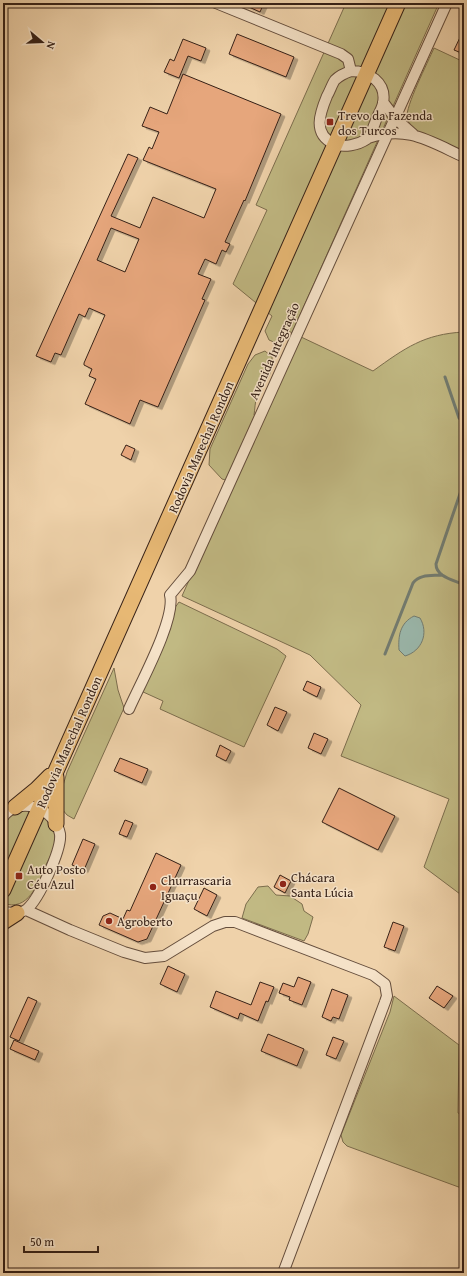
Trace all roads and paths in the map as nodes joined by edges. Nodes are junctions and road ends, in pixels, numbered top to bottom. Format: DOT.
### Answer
graph roads {
  1 [pos="216,3"];
  2 [pos="398,3"];
  3 [pos="447,3"];
  4 [pos="351,71"];
  5 [pos="367,73"];
  6 [pos="383,102"];
  7 [pos="396,119"];
  8 [pos="389,133"];
  9 [pos="413,134"];
  10 [pos="368,138"];
  11 [pos="336,144"];
  12 [pos="464,157"];
  13 [pos="129,709"];
  14 [pos="57,768"];
  15 [pos="15,807"];
  16 [pos="39,808"];
  17 [pos="3,817"];
  18 [pos="56,824"];
  19 [pos="3,890"];
  20 [pos="15,912"];
  21 [pos="3,922"];
  22 [pos="283,1273"];
  1 -- 4 [label="street"];
  2 -- 5 [label="main road, Rodovia Marechal Rondon"];
  3 -- 7 [label="street, Avenida Integração"];
  4 -- 5 [label="street"];
  4 -- 11 [label="street"];
  5 -- 6 [label="street"];
  5 -- 11 [label="main road, Rodovia Marechal Rondon"];
  6 -- 7 [label="street"];
  6 -- 10 [label="street"];
  7 -- 8 [label="street, Avenida Integração"];
  7 -- 9 [label="street"];
  8 -- 9 [label="street"];
  8 -- 10 [label="street"];
  8 -- 13 [label="street, Avenida Integração"];
  9 -- 12 [label="street"];
  10 -- 11 [label="street"];
  11 -- 14 [label="main road, Rodovia Marechal Rondon"];
  14 -- 15 [label="main road"];
  14 -- 16 [label="main road, Rodovia Marechal Rondon"];
  14 -- 18 [label="main road"];
  15 -- 16 [label="street"];
  15 -- 17 [label="street"];
  16 -- 18 [label="street"];
  16 -- 19 [label="main road, Rodovia Marechal Rondon"];
  18 -- 20 [label="street"];
  20 -- 21 [label="main road"];
  20 -- 22 [label="street"];
}
